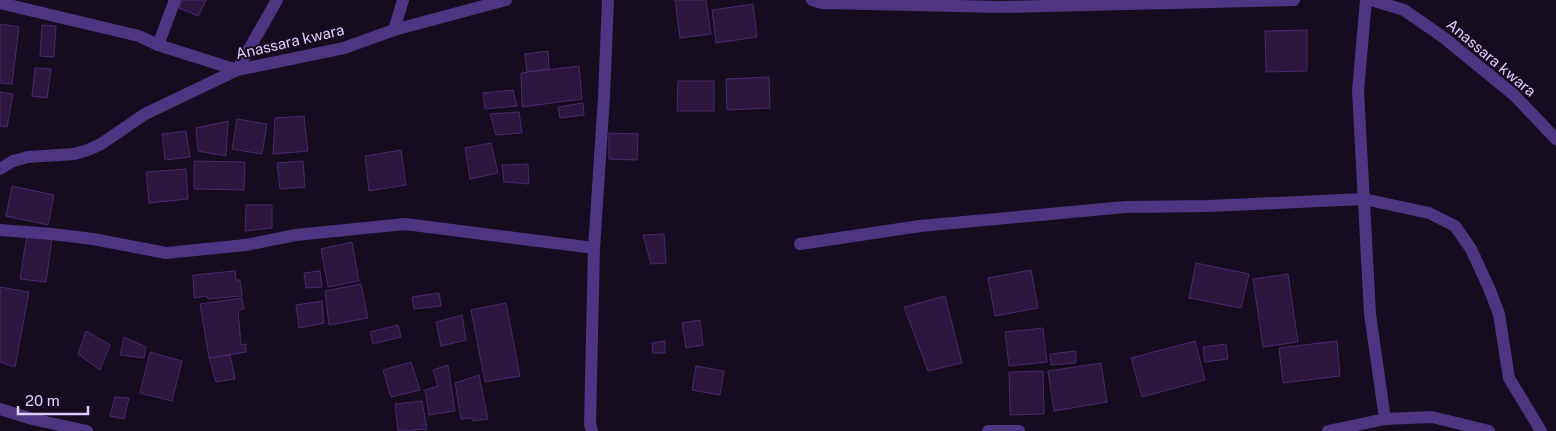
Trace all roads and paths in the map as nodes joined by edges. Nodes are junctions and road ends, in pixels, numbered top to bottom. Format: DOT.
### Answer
graph roads {
  1 [pos="175,0"];
  2 [pos="277,0"];
  3 [pos="403,0"];
  4 [pos="506,0"];
  5 [pos="608,0"];
  6 [pos="812,0"];
  7 [pos="1294,0"];
  8 [pos="1366,0"];
  9 [pos="1371,0"];
  10 [pos="0,3"];
  11 [pos="394,30"];
  12 [pos="158,45"];
  13 [pos="237,70"];
  14 [pos="1556,139"];
  15 [pos="0,169"];
  16 [pos="1364,199"];
  17 [pos="0,230"];
  18 [pos="800,244"];
  19 [pos="594,248"];
  20 [pos="0,409"];
  21 [pos="1385,419"];
  22 [pos="1354,428"];
  23 [pos="1467,428"];
  24 [pos="87,431"];
  25 [pos="592,431"];
  26 [pos="988,431"];
  27 [pos="1019,431"];
  28 [pos="1328,431"];
  29 [pos="1489,431"];
  30 [pos="1541,431"];
  1 -- 12 [label="street"];
  2 -- 13 [label="street"];
  3 -- 11 [label="street"];
  4 -- 11 [label="street, Anassara kwara"];
  5 -- 19 [label="street"];
  6 -- 7 [label="street"];
  8 -- 16 [label="street"];
  9 -- 14 [label="street, Anassara kwara"];
  10 -- 12 [label="street"];
  11 -- 13 [label="street, Anassara kwara"];
  12 -- 13 [label="street"];
  13 -- 15 [label="street, Anassara kwara"];
  16 -- 18 [label="street"];
  16 -- 21 [label="street"];
  16 -- 30 [label="street"];
  17 -- 19 [label="street"];
  19 -- 25 [label="street"];
  20 -- 24 [label="street"];
  21 -- 22 [label="street"];
  21 -- 23 [label="street"];
  22 -- 28 [label="street"];
  23 -- 29 [label="street"];
  26 -- 27 [label="street"];
}
